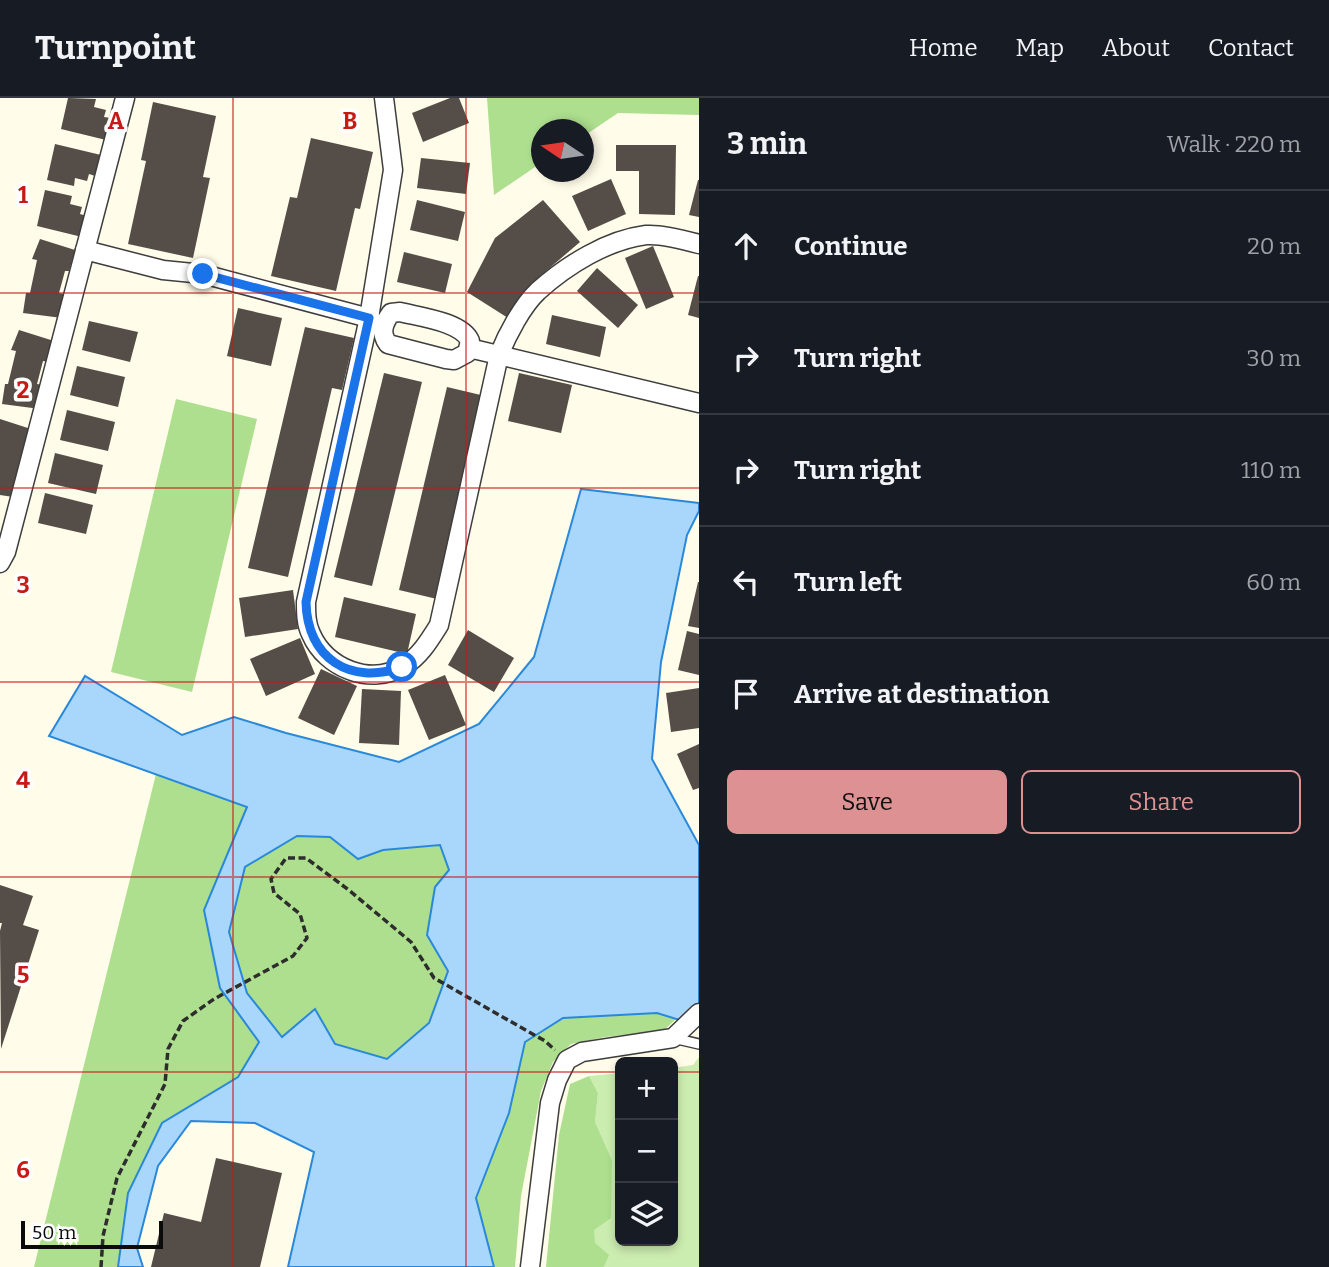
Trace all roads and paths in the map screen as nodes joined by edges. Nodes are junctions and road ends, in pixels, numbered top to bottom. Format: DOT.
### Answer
graph roads {
  1 [pos="125,98"];
  2 [pos="384,98"];
  3 [pos="699,244"];
  4 [pos="85,250"];
  5 [pos="376,324"];
  6 [pos="469,348"];
  7 [pos="499,355"];
  8 [pos="699,403"];
  9 [pos="0,564"];
  10 [pos="699,1013"];
  11 [pos="679,1033"];
  12 [pos="545,1041"];
  13 [pos="699,1044"];
  14 [pos="101,1267"];
  15 [pos="530,1267"];
  1 -- 4 [label="street"];
  2 -- 5 [label="street"];
  3 -- 7 [label="street"];
  4 -- 5 [label="street"];
  4 -- 9 [label="street"];
  5 -- 6 [label="street"];
  5 -- 6 [label="street"];
  5 -- 7 [label="street"];
  6 -- 7 [label="street"];
  7 -- 8 [label="street"];
  10 -- 11 [label="street"];
  11 -- 13 [label="lane"];
  11 -- 15 [label="street"];
  12 -- 14 [label="path"];
}
